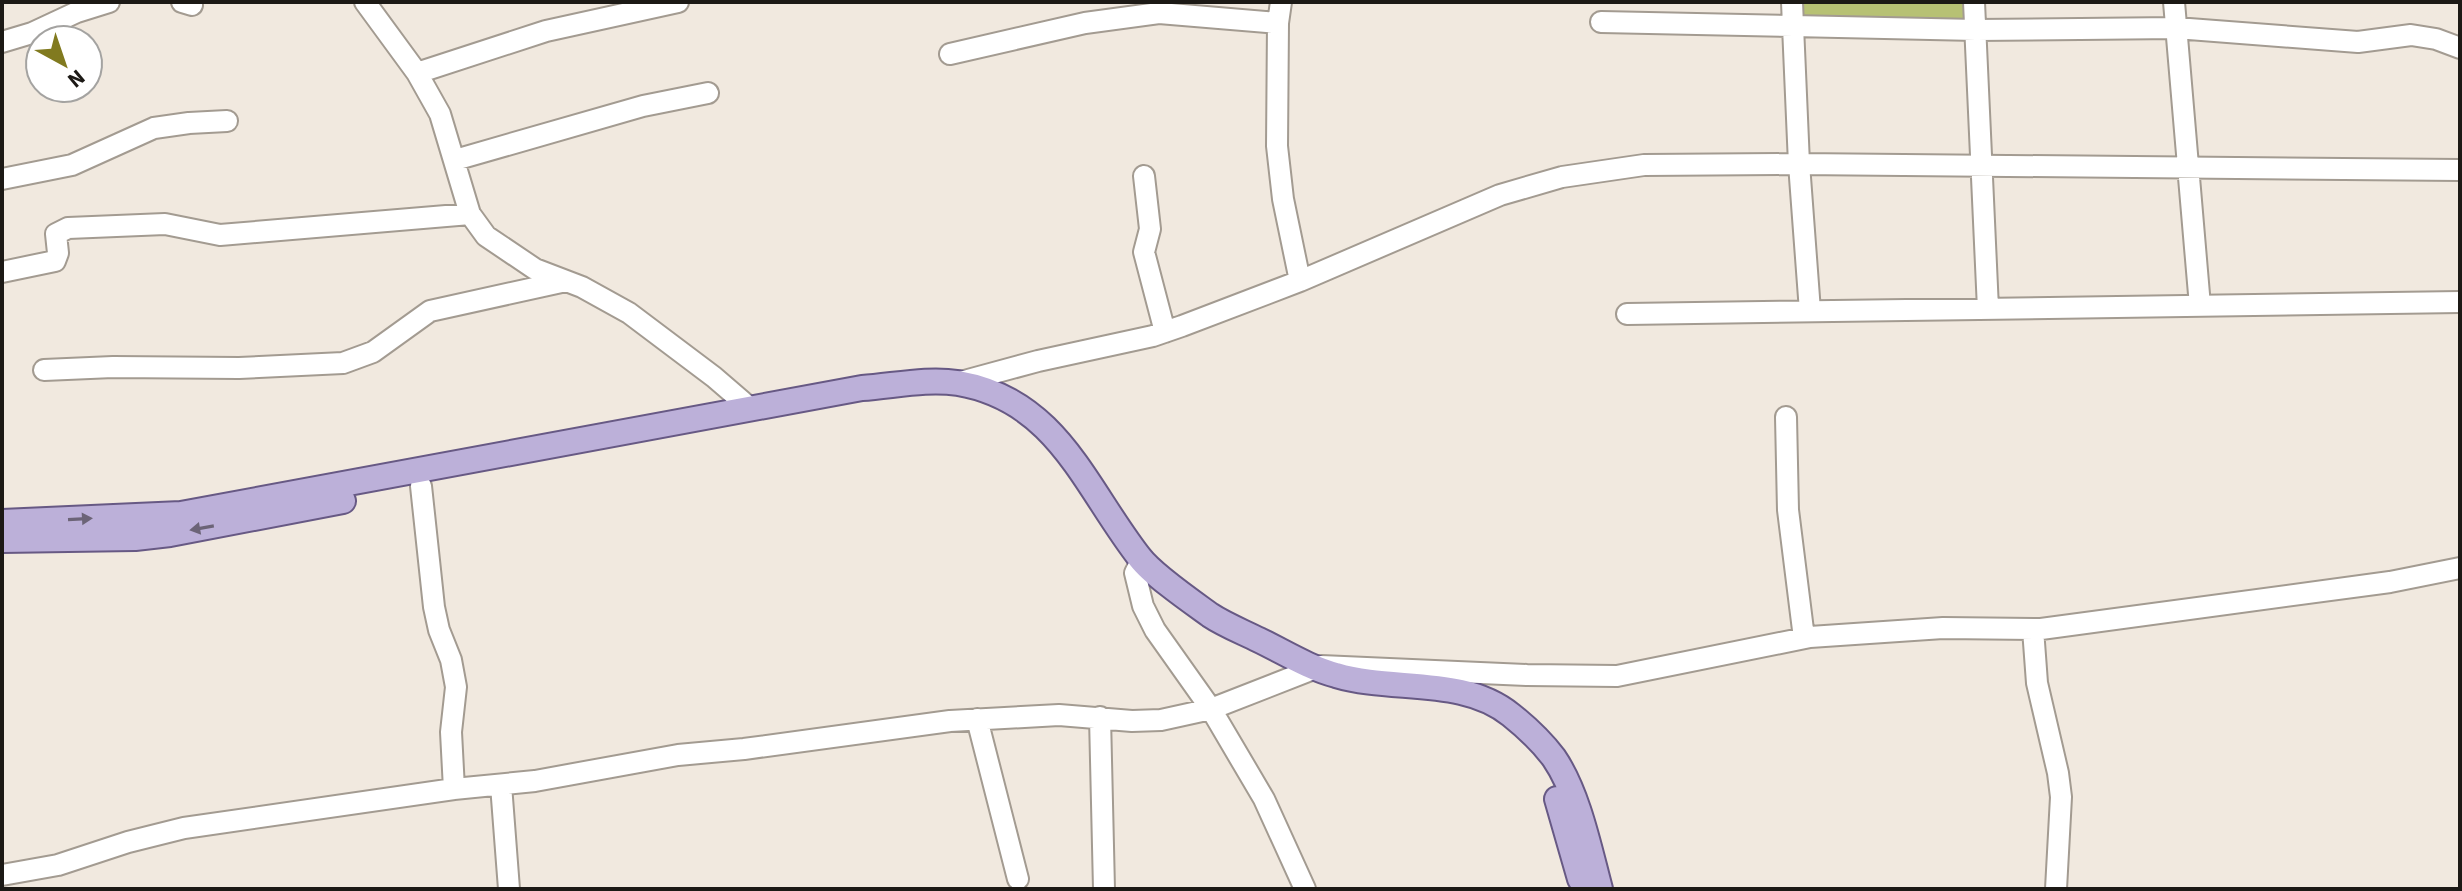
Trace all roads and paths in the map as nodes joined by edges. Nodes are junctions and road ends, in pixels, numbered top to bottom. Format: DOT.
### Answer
graph roads {
  1 [pos="109,2"];
  2 [pos="365,2"];
  3 [pos="678,2"];
  4 [pos="1281,2"];
  5 [pos="1792,2"];
  6 [pos="1974,2"];
  7 [pos="2174,2"];
  8 [pos="1601,22"];
  9 [pos="1278,23"];
  10 [pos="1793,26"];
  11 [pos="2176,28"];
  12 [pos="1976,30"];
  13 [pos="2,42"];
  14 [pos="2460,48"];
  15 [pos="950,54"];
  16 [pos="417,73"];
  17 [pos="708,93"];
  18 [pos="227,121"];
  19 [pos="455,160"];
  20 [pos="1799,164"];
  21 [pos="1983,167"];
  22 [pos="2187,168"];
  23 [pos="2460,170"];
  24 [pos="1144,176"];
  25 [pos="2,179"];
  26 [pos="470,214"];
  27 [pos="2,272"];
  28 [pos="566,281"];
  29 [pos="1300,281"];
  30 [pos="2460,302"];
  31 [pos="2200,306"];
  32 [pos="1988,309"];
  33 [pos="1810,311"];
  34 [pos="1627,314"];
  35 [pos="1165,332"];
  36 [pos="44,370"];
  37 [pos="957,383"];
  38 [pos="750,408"];
  39 [pos="1786,417"];
  40 [pos="421,486"];
  41 [pos="2,522"];
  42 [pos="2,540"];
  43 [pos="1138,567"];
  44 [pos="2460,568"];
  45 [pos="2033,629"];
  46 [pos="1804,638"];
  47 [pos="1309,671"];
  48 [pos="1211,709"];
  49 [pos="1100,717"];
  50 [pos="977,719"];
  51 [pos="501,785"];
  52 [pos="454,789"];
  53 [pos="2,875"];
  54 [pos="1018,879"];
  55 [pos="2,882"];
  56 [pos="3,889"];
  57 [pos="509,889"];
  58 [pos="1104,889"];
  59 [pos="1305,889"];
  60 [pos="1583,889"];
  61 [pos="1600,889"];
  62 [pos="2056,889"];
  1 -- 13 [label="street"];
  2 -- 16 [label="street"];
  3 -- 16 [label="street"];
  4 -- 9 [label="street"];
  5 -- 10 [label="street"];
  6 -- 12 [label="street"];
  7 -- 11 [label="street"];
  8 -- 10 [label="street"];
  9 -- 15 [label="street"];
  9 -- 29 [label="street"];
  10 -- 12 [label="street"];
  10 -- 20 [label="street"];
  11 -- 12 [label="street"];
  11 -- 14 [label="street"];
  11 -- 22 [label="street"];
  12 -- 21 [label="street"];
  16 -- 19 [label="street"];
  17 -- 19 [label="street"];
  18 -- 25 [label="street"];
  19 -- 26 [label="street"];
  20 -- 21 [label="street"];
  20 -- 29 [label="street"];
  20 -- 33 [label="street"];
  21 -- 22 [label="street"];
  21 -- 32 [label="street"];
  22 -- 23 [label="street"];
  22 -- 31 [label="street"];
  24 -- 35 [label="street"];
  26 -- 27 [label="street"];
  26 -- 28 [label="street"];
  28 -- 36 [label="street"];
  28 -- 38 [label="street"];
  29 -- 35 [label="street"];
  30 -- 31 [label="street"];
  31 -- 32 [label="street"];
  32 -- 33 [label="street"];
  33 -- 34 [label="street"];
  35 -- 37 [label="street"];
  37 -- 38 [label="main road"];
  37 -- 43 [label="main road"];
  41 -- 38 [label="main road, one-way"];
  39 -- 46 [label="street"];
  40 -- 42 [label="main road, one-way"];
  40 -- 43 [label="main road"];
  40 -- 52 [label="street"];
  43 -- 47 [label="main road"];
  43 -- 48 [label="street"];
  44 -- 45 [label="street"];
  45 -- 46 [label="street"];
  45 -- 62 [label="street"];
  46 -- 47 [label="street"];
  47 -- 48 [label="street"];
  47 -- 60 [label="main road"];
  47 -- 61 [label="main road"];
  48 -- 49 [label="street"];
  48 -- 59 [label="street"];
  49 -- 50 [label="street"];
  49 -- 58 [label="street"];
  50 -- 51 [label="street"];
  50 -- 54 [label="street"];
  51 -- 52 [label="street"];
  51 -- 57 [label="street"];
  52 -- 53 [label="street"];
  55 -- 56 [label="street"];
}
